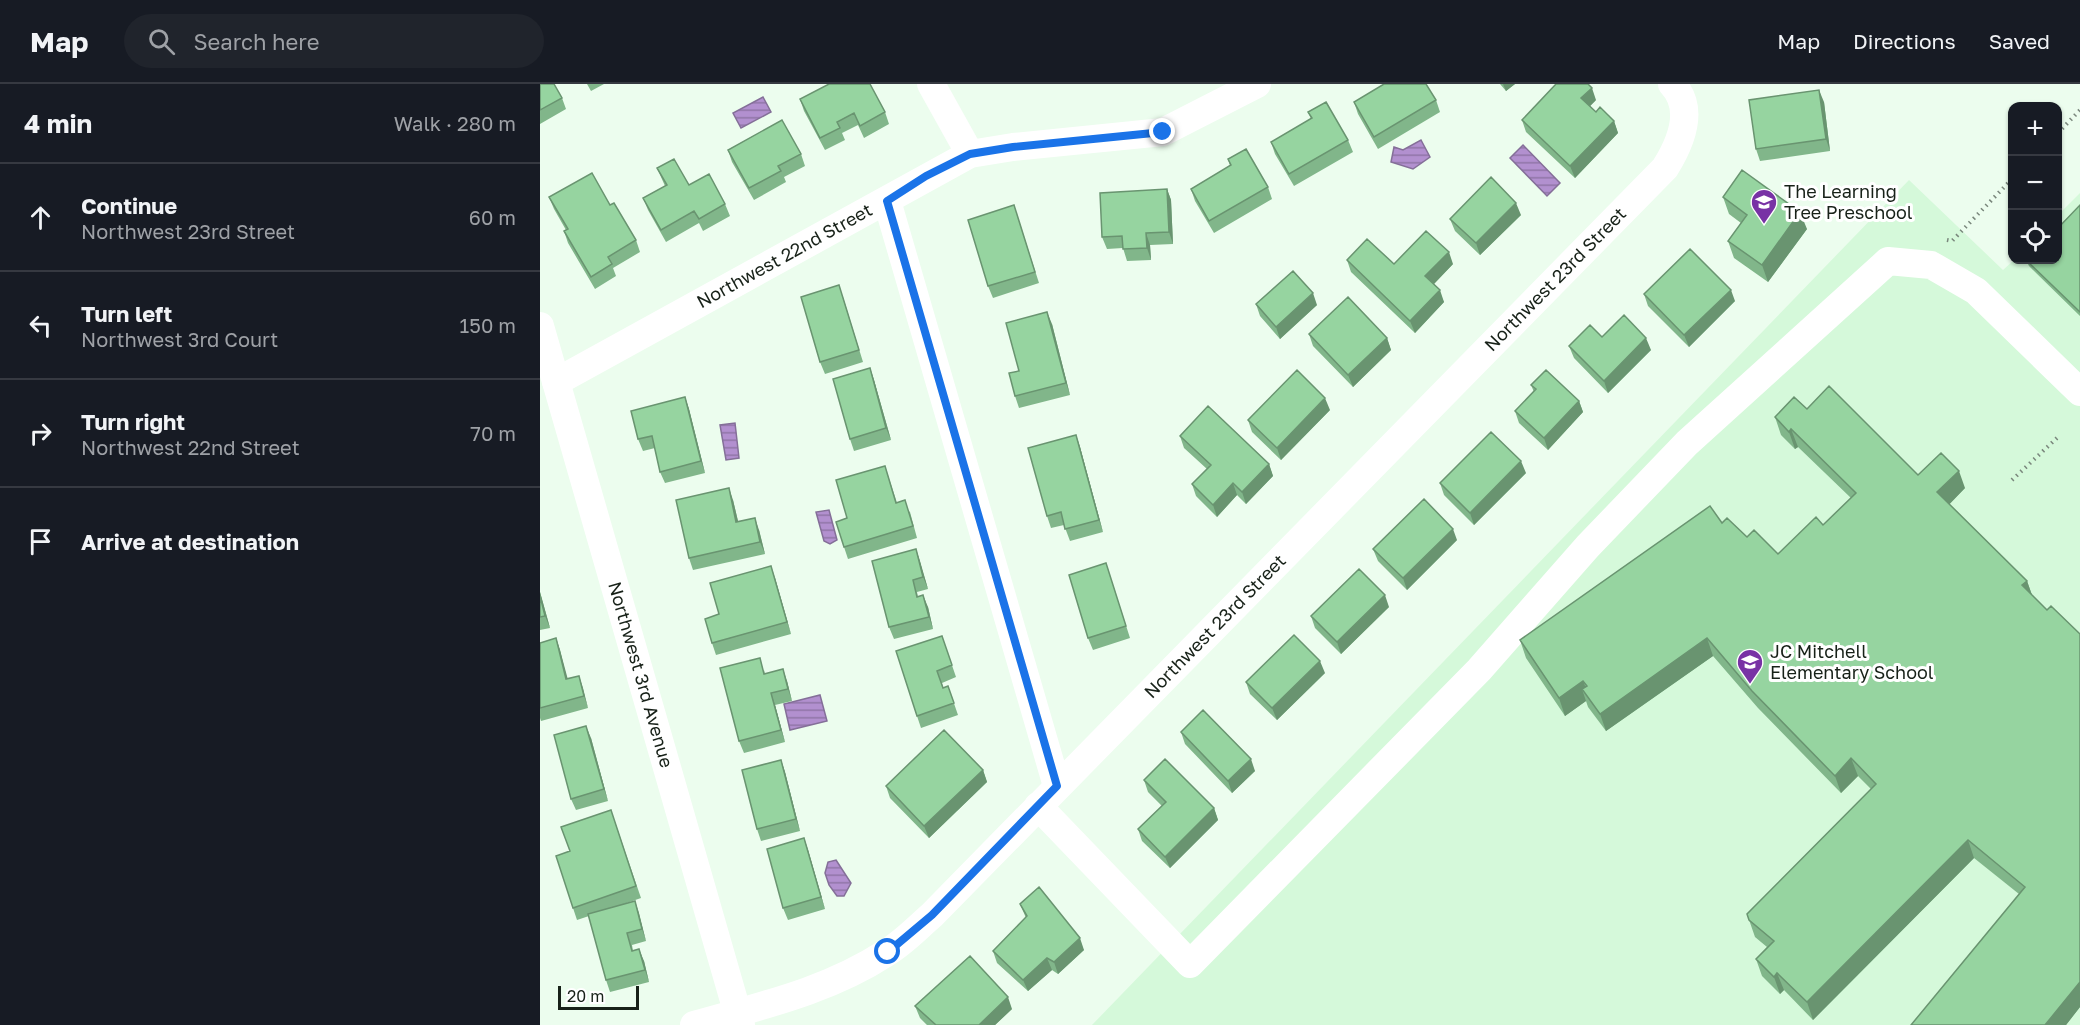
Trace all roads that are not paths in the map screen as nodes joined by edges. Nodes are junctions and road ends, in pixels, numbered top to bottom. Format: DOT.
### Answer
graph roads {
  1 [pos="931,84"];
  2 [pos="1257,84"];
  3 [pos="1672,84"];
  4 [pos="970,154"];
  5 [pos="887,201"];
  6 [pos="540,326"];
  7 [pos="556,382"];
  8 [pos="2080,392"];
  9 [pos="1057,786"];
  10 [pos="1038,806"];
  11 [pos="739,1019"];
  12 [pos="694,1025"];
  1 -- 4 [label="street"];
  2 -- 4 [label="street, Northwest 22nd Street"];
  3 -- 9 [label="street, Northwest 23rd Street"];
  4 -- 5 [label="street, Northwest 22nd Street"];
  5 -- 7 [label="street, Northwest 22nd Street"];
  5 -- 9 [label="street"];
  6 -- 7 [label="street, Northwest 3rd Avenue"];
  7 -- 11 [label="street, Northwest 3rd Avenue"];
  8 -- 10 [label="street"];
  9 -- 10 [label="street, Northwest 23rd Street"];
  10 -- 11 [label="street, Northwest 23rd Street"];
  11 -- 12 [label="street, Northwest 23rd Street"];
}
